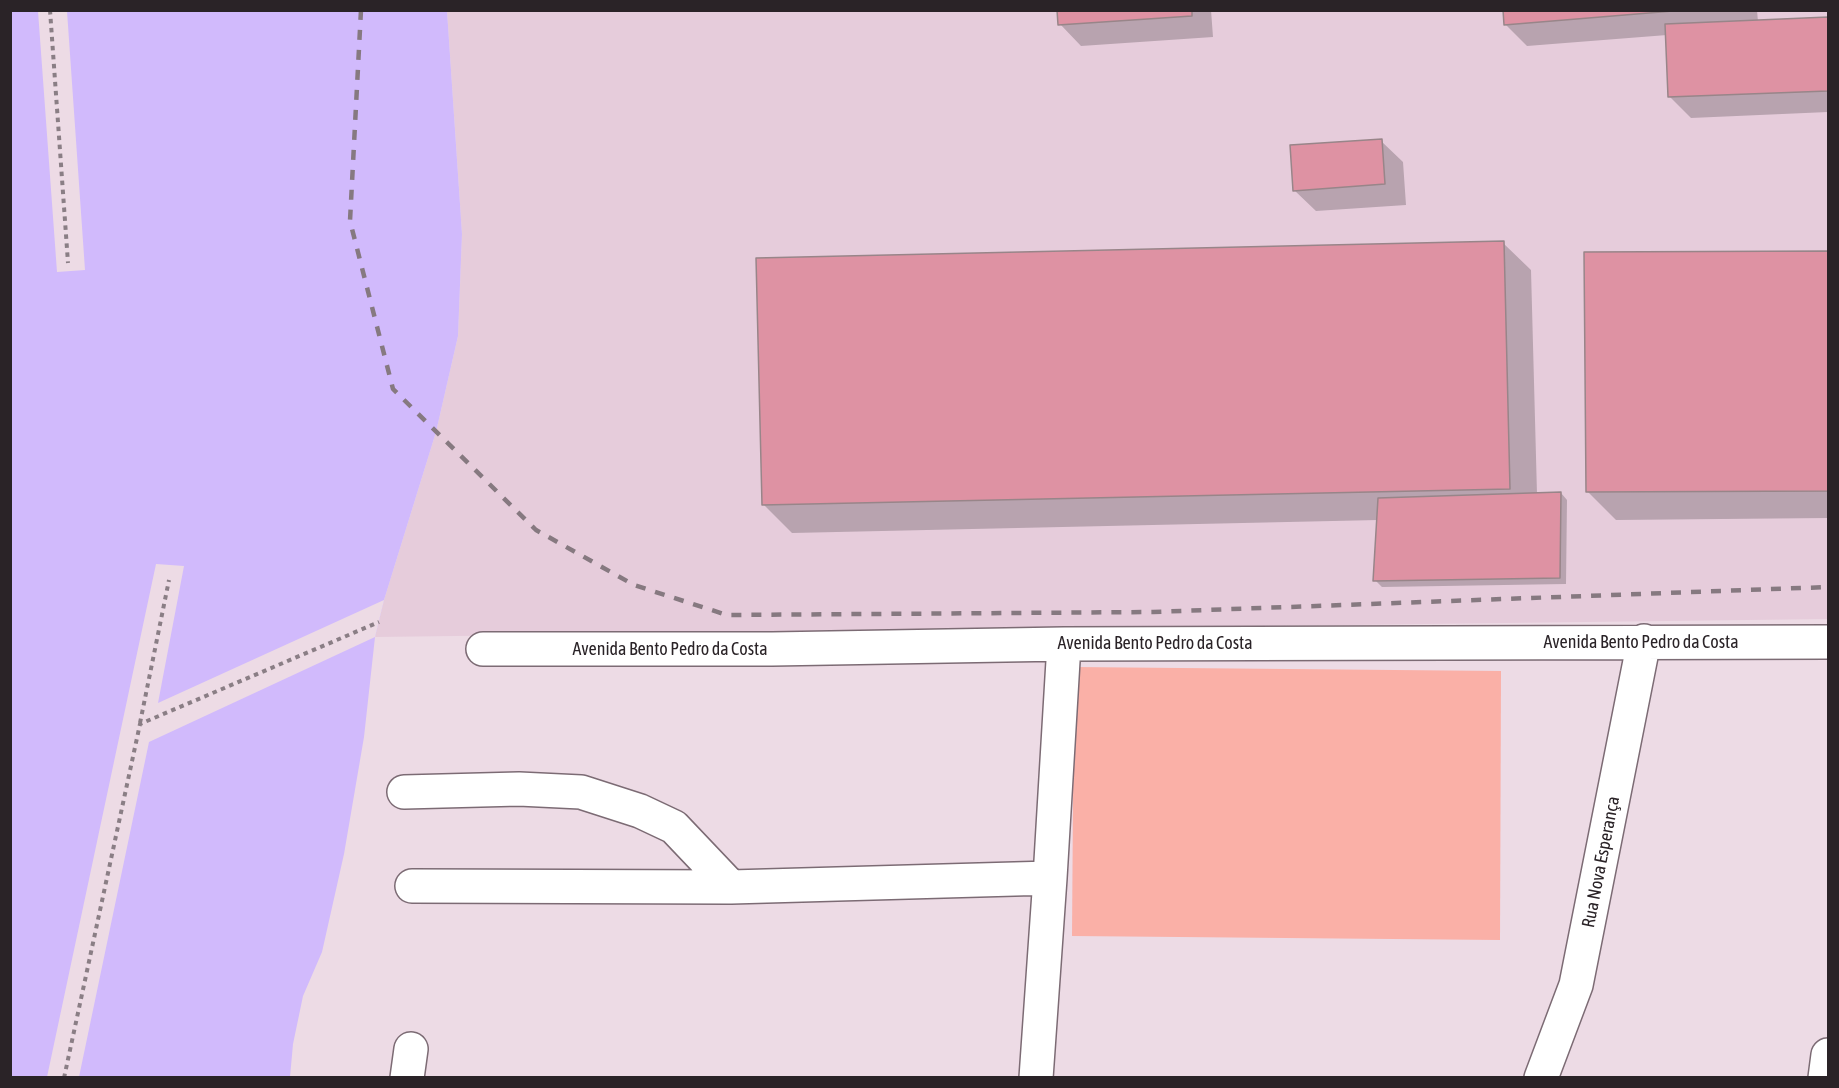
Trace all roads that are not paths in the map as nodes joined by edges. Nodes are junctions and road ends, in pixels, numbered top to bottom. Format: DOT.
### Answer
graph roads {
  1 [pos="1644,641"];
  2 [pos="1828,642"];
  3 [pos="1064,644"];
  4 [pos="483,649"];
  5 [pos="404,792"];
  6 [pos="1050,878"];
  7 [pos="412,886"];
  8 [pos="731,887"];
  9 [pos="1828,1055"];
  10 [pos="1036,1077"];
  11 [pos="1541,1077"];
  12 [pos="1825,1077"];
  1 -- 2 [label="street, Avenida Bento Pedro da Costa"];
  1 -- 3 [label="street, Avenida Bento Pedro da Costa"];
  1 -- 11 [label="street, Rua Nova Esperança"];
  3 -- 4 [label="street, Avenida Bento Pedro da Costa"];
  3 -- 6 [label="street"];
  5 -- 8 [label="street"];
  6 -- 8 [label="street"];
  6 -- 10 [label="street"];
  7 -- 8 [label="street"];
  9 -- 12 [label="street"];
}
